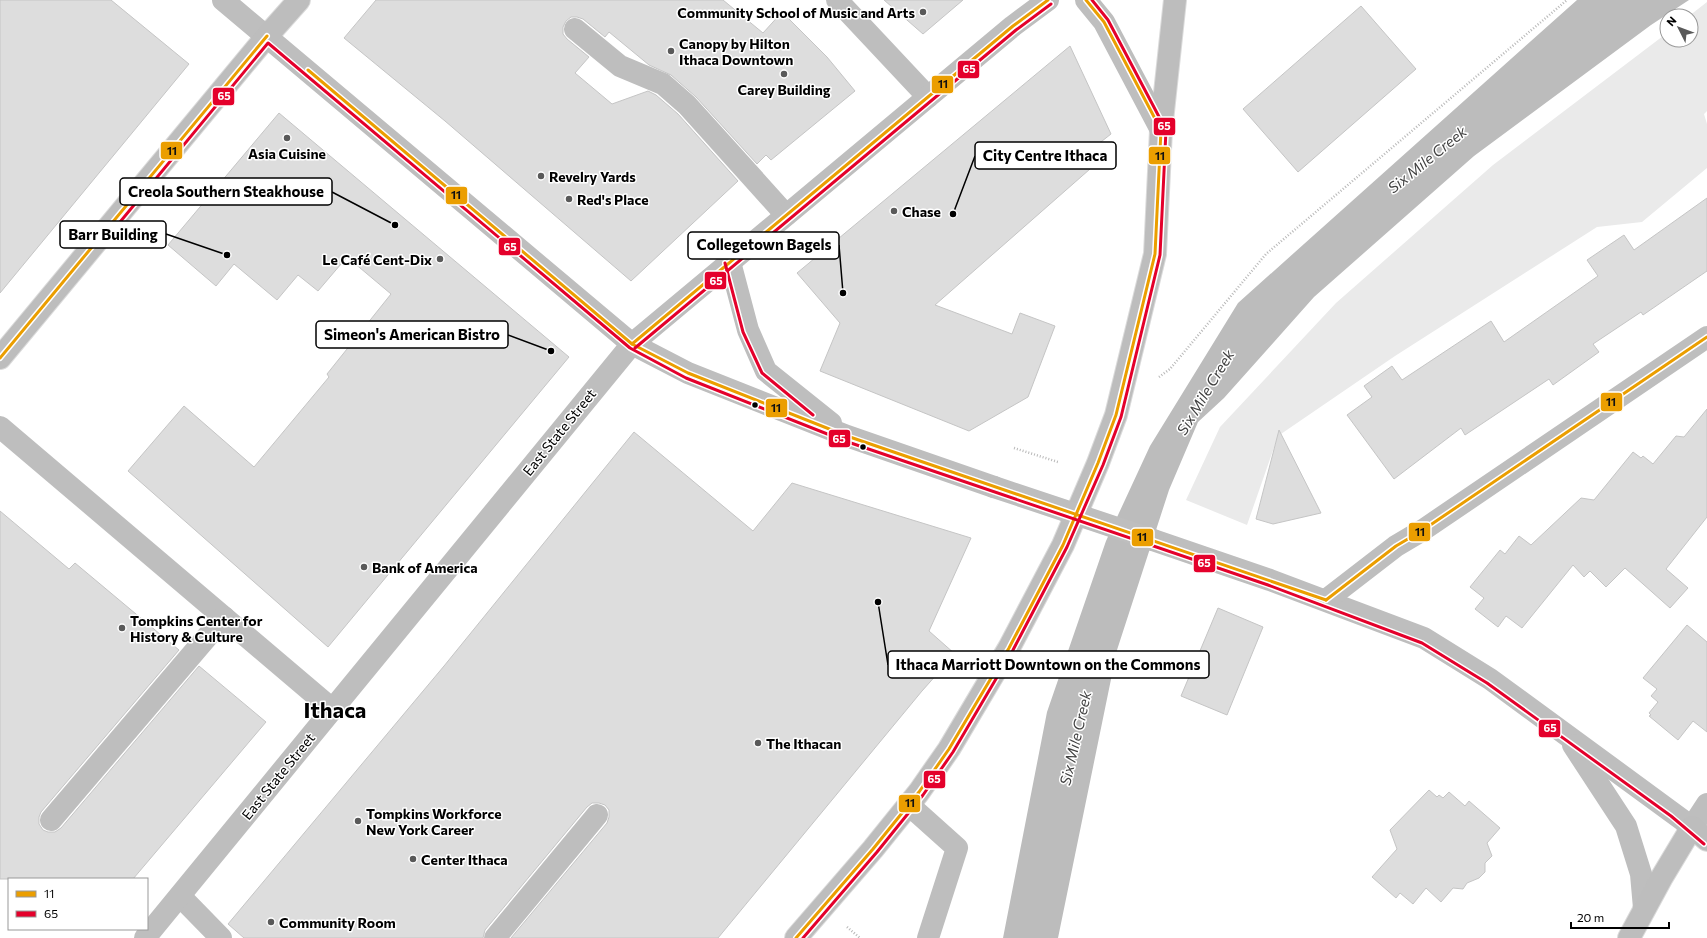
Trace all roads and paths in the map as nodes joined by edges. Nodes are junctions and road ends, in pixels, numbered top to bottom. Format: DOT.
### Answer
graph roads {
  1 [pos="223,0"];
  2 [pos="299,0"];
  3 [pos="837,0"];
  4 [pos="1048,0"];
  5 [pos="1086,0"];
  6 [pos="1175,0"];
  7 [pos="1568,0"];
  8 [pos="574,29"];
  9 [pos="267,36"];
  10 [pos="928,97"];
  11 [pos="1161,130"];
  12 [pos="786,215"];
  13 [pos="730,262"];
  14 [pos="1707,337"];
  15 [pos="632,344"];
  16 [pos="0,358"];
  17 [pos="1159,376"];
  18 [pos="0,427"];
  19 [pos="847,436"];
  20 [pos="1014,448"];
  21 [pos="1058,462"];
  22 [pos="1326,600"];
  23 [pos="224,617"];
  24 [pos="332,709"];
  25 [pos="1565,733"];
  26 [pos="1707,804"];
  27 [pos="909,805"];
  28 [pos="597,814"];
  29 [pos="51,820"];
  30 [pos="1700,834"];
  31 [pos="180,896"];
  32 [pos="1644,908"];
  33 [pos="847,927"];
  34 [pos="145,938"];
  35 [pos="221,938"];
  36 [pos="495,938"];
  37 [pos="796,938"];
  38 [pos="860,938"];
  39 [pos="928,938"];
  40 [pos="1629,938"];
  1 -- 9 [label="street"];
  2 -- 9 [label="main road"];
  3 -- 10 [label="street"];
  4 -- 10 [label="street, East State Street"];
  5 -- 11 [label="street"];
  6 -- 11 [label="main road"];
  7 -- 17 [label="path"];
  8 -- 12 [label="street"];
  9 -- 15 [label="street"];
  9 -- 16 [label="main road"];
  10 -- 12 [label="street, East State Street"];
  11 -- 27 [label="main road"];
  12 -- 13 [label="street, East State Street"];
  13 -- 15 [label="street, East State Street"];
  13 -- 19 [label="street"];
  14 -- 22 [label="street"];
  15 -- 19 [label="street"];
  15 -- 24 [label="street, East State Street"];
  18 -- 23 [label="street"];
  19 -- 22 [label="street, bridge"];
  20 -- 21 [label="path"];
  22 -- 25 [label="street"];
  23 -- 24 [label="street"];
  23 -- 29 [label="street"];
  24 -- 31 [label="street, East State Street"];
  25 -- 30 [label="street"];
  25 -- 32 [label="street"];
  26 -- 30 [label="street"];
  27 -- 37 [label="main road"];
  27 -- 39 [label="street"];
  28 -- 36 [label="street"];
  30 -- 32 [label="main road"];
  31 -- 34 [label="street, East State Street"];
  31 -- 35 [label="street"];
  32 -- 40 [label="main road"];
  33 -- 38 [label="path"];
}
